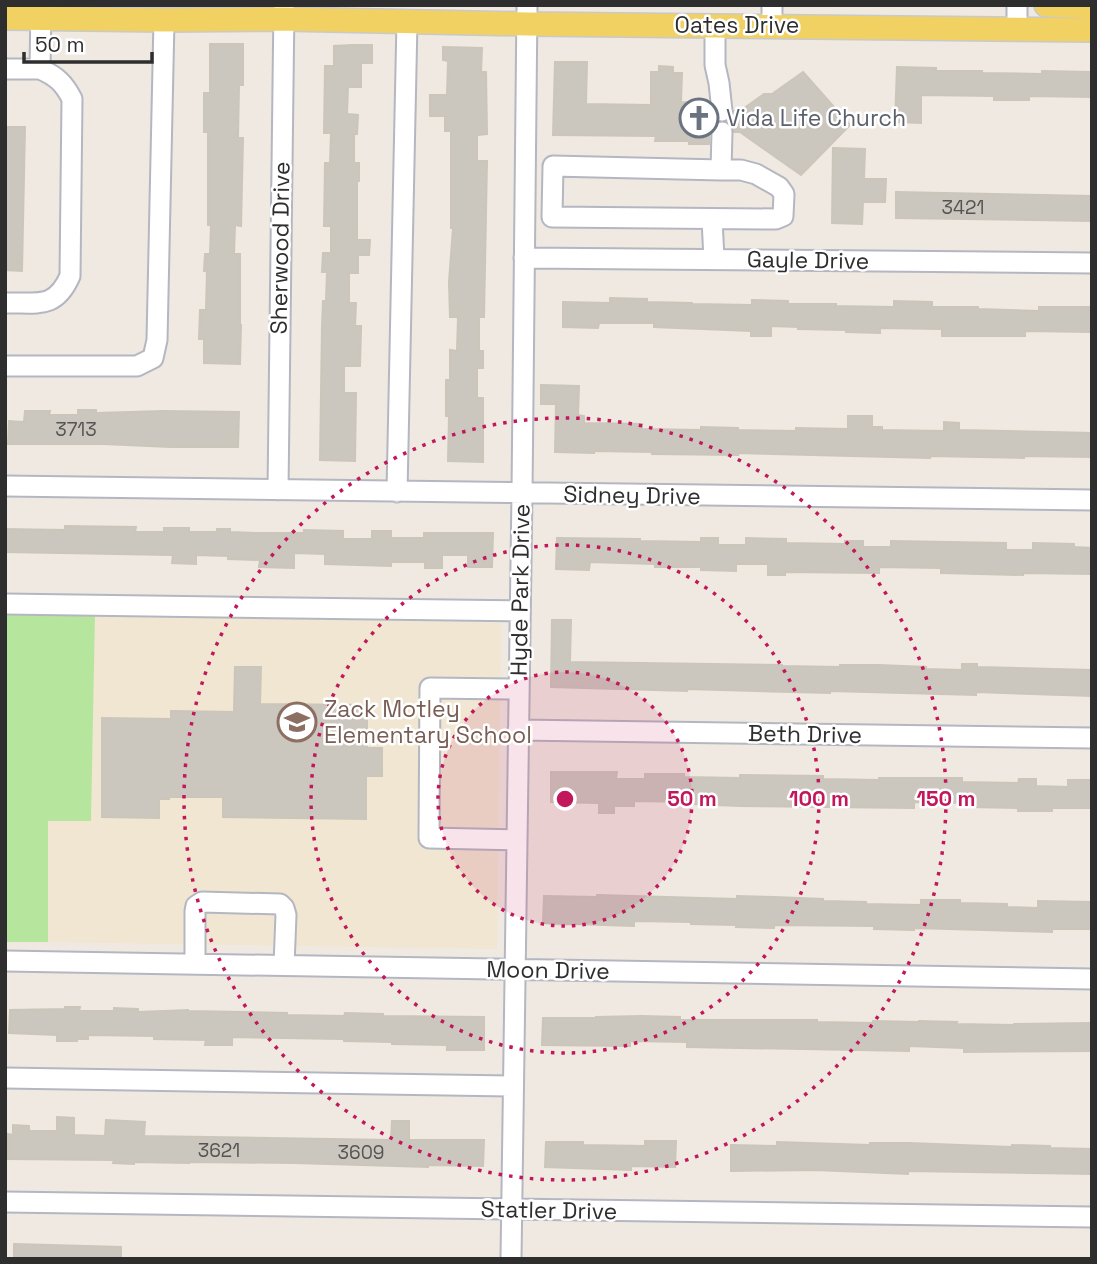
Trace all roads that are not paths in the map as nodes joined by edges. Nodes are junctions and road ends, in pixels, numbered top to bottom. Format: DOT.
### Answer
graph roads {
  1 [pos="1017,5"];
  2 [pos="1046,5"];
  3 [pos="1092,7"];
  4 [pos="41,12"];
  5 [pos="283,12"];
  6 [pos="527,15"];
  7 [pos="772,15"];
  8 [pos="5,18"];
  9 [pos="164,20"];
  10 [pos="408,21"];
  11 [pos="715,25"];
  12 [pos="1017,29"];
  13 [pos="1092,30"];
  14 [pos="5,69"];
  15 [pos="40,69"];
  16 [pos="722,111"];
  17 [pos="722,132"];
  18 [pos="721,170"];
  19 [pos="525,212"];
  20 [pos="552,212"];
  21 [pos="712,219"];
  22 [pos="524,258"];
  23 [pos="714,259"];
  24 [pos="1092,263"];
  25 [pos="5,303"];
  26 [pos="5,366"];
  27 [pos="5,486"];
  28 [pos="278,490"];
  29 [pos="397,492"];
  30 [pos="522,493"];
  31 [pos="1092,500"];
  32 [pos="5,604"];
  33 [pos="520,611"];
  34 [pos="519,689"];
  35 [pos="518,730"];
  36 [pos="1092,737"];
  37 [pos="517,840"];
  38 [pos="5,961"];
  39 [pos="195,964"];
  40 [pos="284,965"];
  41 [pos="515,970"];
  42 [pos="1092,979"];
  43 [pos="5,1078"];
  44 [pos="513,1086"];
  45 [pos="5,1202"];
  46 [pos="511,1209"];
  47 [pos="1092,1217"];
  48 [pos="510,1259"];
  1 -- 12 [label="street"];
  2 -- 3 [label="main road"];
  4 -- 8 [label="main road, Oates Drive"];
  4 -- 9 [label="main road, Oates Drive"];
  4 -- 15 [label="street"];
  5 -- 9 [label="main road, Oates Drive"];
  5 -- 10 [label="main road, Oates Drive"];
  5 -- 28 [label="street, Sherwood Drive"];
  6 -- 10 [label="main road, Oates Drive"];
  6 -- 11 [label="main road, Oates Drive"];
  6 -- 19 [label="street, Hyde Park Drive"];
  7 -- 11 [label="main road, Oates Drive"];
  7 -- 12 [label="main road, Oates Drive"];
  9 -- 26 [label="street"];
  10 -- 29 [label="street"];
  11 -- 16 [label="street"];
  12 -- 13 [label="main road, Oates Drive"];
  14 -- 15 [label="street"];
  15 -- 25 [label="street"];
  17 -- 18 [label="street"];
  18 -- 20 [label="street"];
  18 -- 21 [label="street"];
  19 -- 20 [label="street"];
  19 -- 22 [label="street, Hyde Park Drive"];
  20 -- 21 [label="street"];
  21 -- 23 [label="street"];
  22 -- 23 [label="street, Gayle Drive"];
  22 -- 30 [label="street, Hyde Park Drive"];
  23 -- 24 [label="street, Gayle Drive"];
  27 -- 28 [label="street, Sidney Drive"];
  28 -- 29 [label="street, Sidney Drive"];
  29 -- 30 [label="street, Sidney Drive"];
  30 -- 31 [label="street, Sidney Drive"];
  30 -- 33 [label="street, Hyde Park Drive"];
  32 -- 33 [label="street"];
  33 -- 34 [label="street, Hyde Park Drive"];
  34 -- 35 [label="street, Hyde Park Drive"];
  34 -- 37 [label="street"];
  35 -- 36 [label="street, Beth Drive"];
  35 -- 37 [label="street, Hyde Park Drive"];
  37 -- 41 [label="street, Hyde Park Drive"];
  38 -- 39 [label="street, Moon Drive"];
  39 -- 40 [label="street, Moon Drive"];
  39 -- 40 [label="street"];
  40 -- 41 [label="street, Moon Drive"];
  41 -- 42 [label="street, Moon Drive"];
  41 -- 44 [label="street, Hyde Park Drive"];
  43 -- 44 [label="street"];
  44 -- 46 [label="street, Hyde Park Drive"];
  45 -- 46 [label="street, Statler Drive"];
  46 -- 47 [label="street, Statler Drive"];
  46 -- 48 [label="street, Hyde Park Drive"];
}
